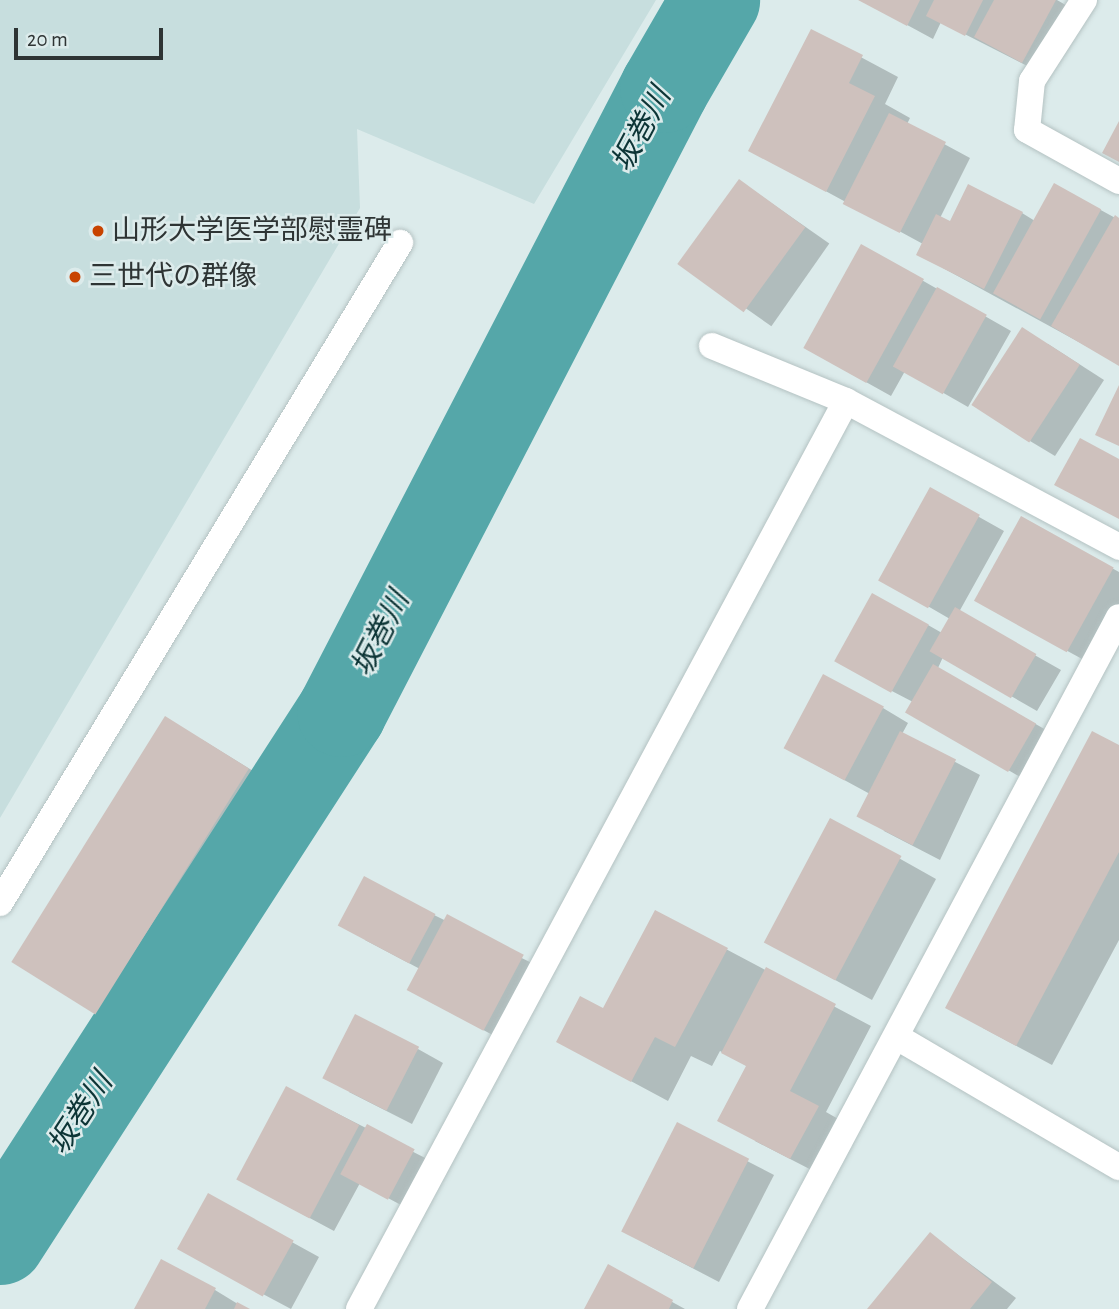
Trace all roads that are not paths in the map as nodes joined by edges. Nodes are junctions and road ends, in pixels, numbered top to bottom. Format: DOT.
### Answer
graph roads {
  1 [pos="1084,0"];
  2 [pos="1119,181"];
  3 [pos="400,243"];
  4 [pos="712,346"];
  5 [pos="846,401"];
  6 [pos="1119,547"];
  7 [pos="1119,617"];
  8 [pos="0,903"];
  9 [pos="897,1037"];
  10 [pos="1119,1167"];
  11 [pos="371,1305"];
  12 [pos="750,1309"];
  1 -- 2 [label="lane"];
  3 -- 8 [label="lane"];
  4 -- 5 [label="lane"];
  5 -- 6 [label="lane"];
  5 -- 11 [label="lane"];
  7 -- 9 [label="lane"];
  9 -- 10 [label="lane"];
  9 -- 12 [label="lane"];
}
